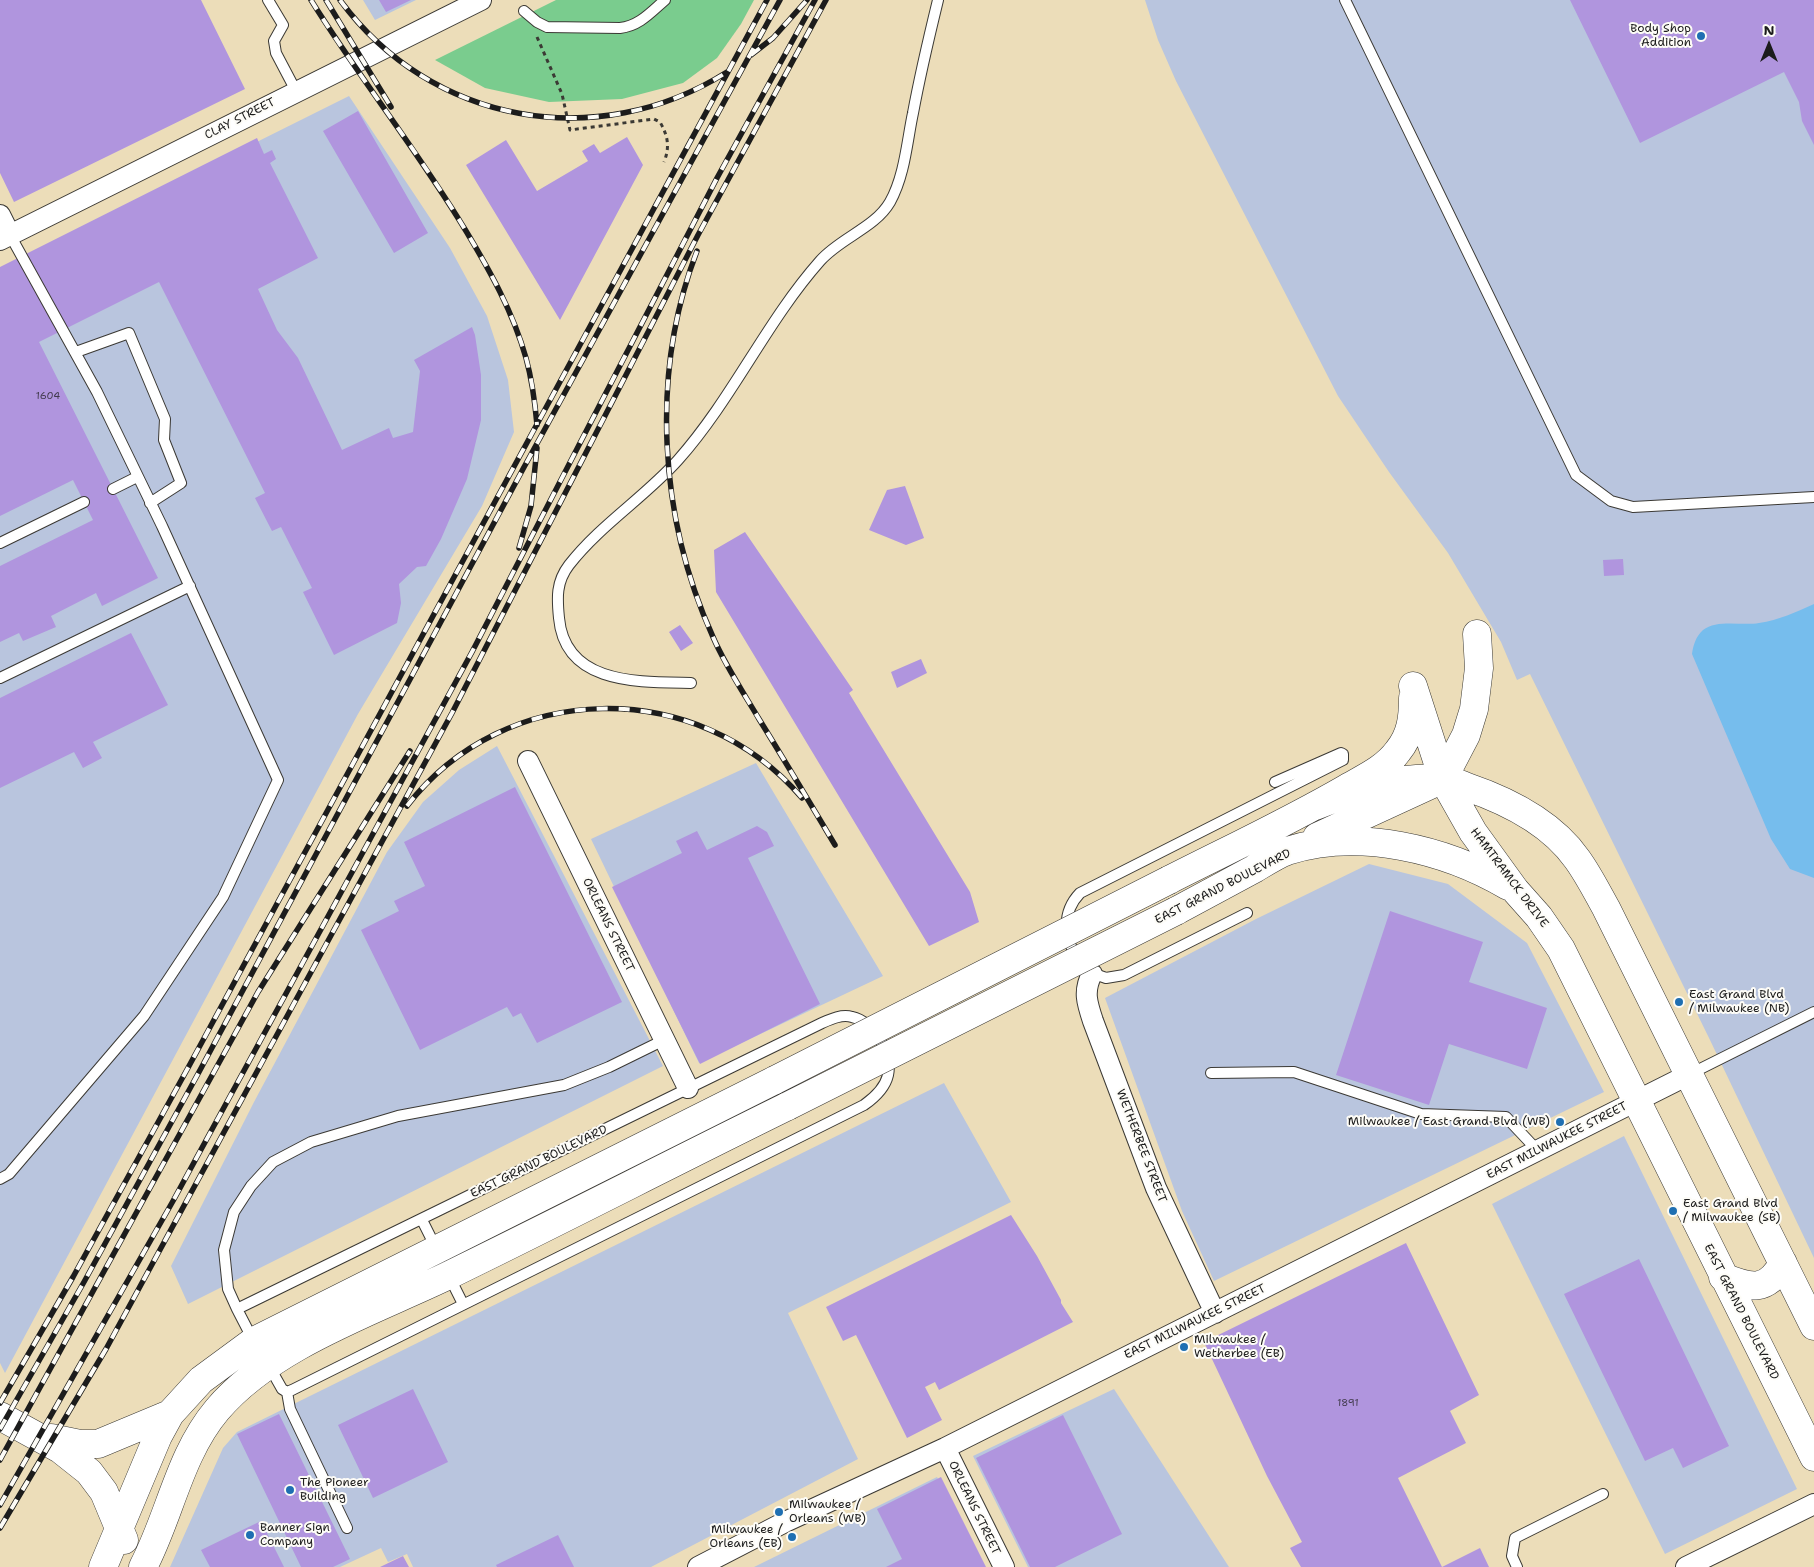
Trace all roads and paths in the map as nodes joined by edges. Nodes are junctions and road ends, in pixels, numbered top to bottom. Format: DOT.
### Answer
graph roads {
  1 [pos="268,0"];
  2 [pos="480,0"];
  3 [pos="665,0"];
  4 [pos="938,0"];
  5 [pos="1345,0"];
  6 [pos="524,11"];
  7 [pos="296,91"];
  8 [pos="664,162"];
  9 [pos="0,215"];
  10 [pos="5,238"];
  11 [pos="76,352"];
  12 [pos="137,477"];
  13 [pos="113,488"];
  14 [pos="1814,497"];
  15 [pos="84,502"];
  16 [pos="150,503"];
  17 [pos="0,543"];
  18 [pos="190,586"];
  19 [pos="1477,634"];
  20 [pos="0,678"];
  21 [pos="691,683"];
  22 [pos="528,762"];
  23 [pos="1443,779"];
  24 [pos="1275,782"];
  25 [pos="1315,806"];
  26 [pos="1286,851"];
  27 [pos="1515,890"];
  28 [pos="1247,913"];
  29 [pos="1092,974"];
  30 [pos="1574,978"];
  31 [pos="1814,1012"];
  32 [pos="664,1040"];
  33 [pos="1210,1073"];
  34 [pos="1690,1074"];
  35 [pos="688,1088"];
  36 [pos="1636,1102"];
  37 [pos="1538,1151"];
  38 [pos="0,1179"];
  39 [pos="422,1220"];
  40 [pos="436,1249"];
  41 [pos="1783,1263"];
  42 [pos="448,1275"];
  43 [pos="1723,1277"];
  44 [pos="463,1304"];
  45 [pos="237,1309"];
  46 [pos="1214,1313"];
  47 [pos="1814,1326"];
  48 [pos="254,1341"];
  49 [pos="269,1365"];
  50 [pos="287,1392"];
  51 [pos="170,1414"];
  52 [pos="0,1416"];
  53 [pos="36,1434"];
  54 [pos="945,1448"];
  55 [pos="1814,1458"];
  56 [pos="1603,1494"];
  57 [pos="1814,1504"];
  58 [pos="347,1528"];
  59 [pos="120,1531"];
  60 [pos="1692,1566"];
  61 [pos="103,1567"];
  62 [pos="135,1567"];
  63 [pos="143,1567"];
  64 [pos="698,1567"];
  65 [pos="1004,1567"];
  66 [pos="1517,1567"];
  1 -- 7 [label="lane"];
  2 -- 7 [label="street, CLAY STREET"];
  3 -- 6 [label="lane"];
  4 -- 21 [label="lane"];
  5 -- 14 [label="lane"];
  6 -- 8 [label="path"];
  7 -- 10 [label="street, CLAY STREET"];
  9 -- 10 [label="street"];
  10 -- 11 [label="lane"];
  11 -- 12 [label="lane"];
  11 -- 16 [label="lane"];
  12 -- 13 [label="lane"];
  12 -- 16 [label="lane"];
  15 -- 17 [label="lane"];
  16 -- 18 [label="lane"];
  18 -- 20 [label="lane"];
  18 -- 38 [label="lane"];
  19 -- 23 [label="main road"];
  22 -- 32 [label="street, ORLEANS STREET"];
  23 -- 25 [label="main road"];
  23 -- 25 [label="main road, HAMTRAMCK DRIVE"];
  23 -- 26 [label="main road"];
  23 -- 27 [label="main road, HAMTRAMCK DRIVE"];
  23 -- 34 [label="main road"];
  24 -- 29 [label="lane"];
  25 -- 40 [label="main road, bridge"];
  26 -- 27 [label="main road, EAST GRAND BOULEVARD"];
  26 -- 42 [label="main road, EAST GRAND BOULEVARD, bridge"];
  27 -- 30 [label="main road, HAMTRAMCK DRIVE"];
  28 -- 29 [label="lane"];
  29 -- 46 [label="street, WETHERBEE STREET"];
  30 -- 36 [label="main road, EAST GRAND BOULEVARD"];
  31 -- 34 [label="lane"];
  32 -- 35 [label="street, ORLEANS STREET"];
  32 -- 45 [label="lane"];
  33 -- 37 [label="lane"];
  34 -- 36 [label="street, EAST MILWAUKEE STREET"];
  34 -- 41 [label="main road"];
  35 -- 39 [label="lane, EAST GRAND BOULEVARD"];
  35 -- 44 [label="lane, EAST GRAND BOULEVARD"];
  36 -- 37 [label="street, EAST MILWAUKEE STREET"];
  36 -- 43 [label="main road, EAST GRAND BOULEVARD"];
  37 -- 46 [label="street, EAST MILWAUKEE STREET"];
  39 -- 40 [label="lane"];
  39 -- 45 [label="lane, EAST GRAND BOULEVARD"];
  40 -- 42 [label="main road"];
  40 -- 48 [label="main road"];
  41 -- 43 [label="main road"];
  41 -- 47 [label="main road"];
  42 -- 44 [label="lane"];
  42 -- 49 [label="main road, EAST GRAND BOULEVARD"];
  43 -- 55 [label="main road, EAST GRAND BOULEVARD"];
  44 -- 50 [label="lane, EAST GRAND BOULEVARD"];
  45 -- 48 [label="lane"];
  46 -- 54 [label="street, EAST MILWAUKEE STREET"];
  48 -- 49 [label="main road"];
  48 -- 51 [label="main road"];
  49 -- 50 [label="lane"];
  49 -- 63 [label="main road, EAST GRAND BOULEVARD"];
  50 -- 58 [label="lane"];
  51 -- 53 [label="main road"];
  51 -- 59 [label="main road"];
  52 -- 53 [label="main road"];
  53 -- 59 [label="main road"];
  54 -- 64 [label="street, EAST MILWAUKEE STREET"];
  54 -- 65 [label="street, ORLEANS STREET"];
  56 -- 66 [label="lane"];
  57 -- 60 [label="street"];
  59 -- 61 [label="main road"];
  59 -- 62 [label="main road"];
}
